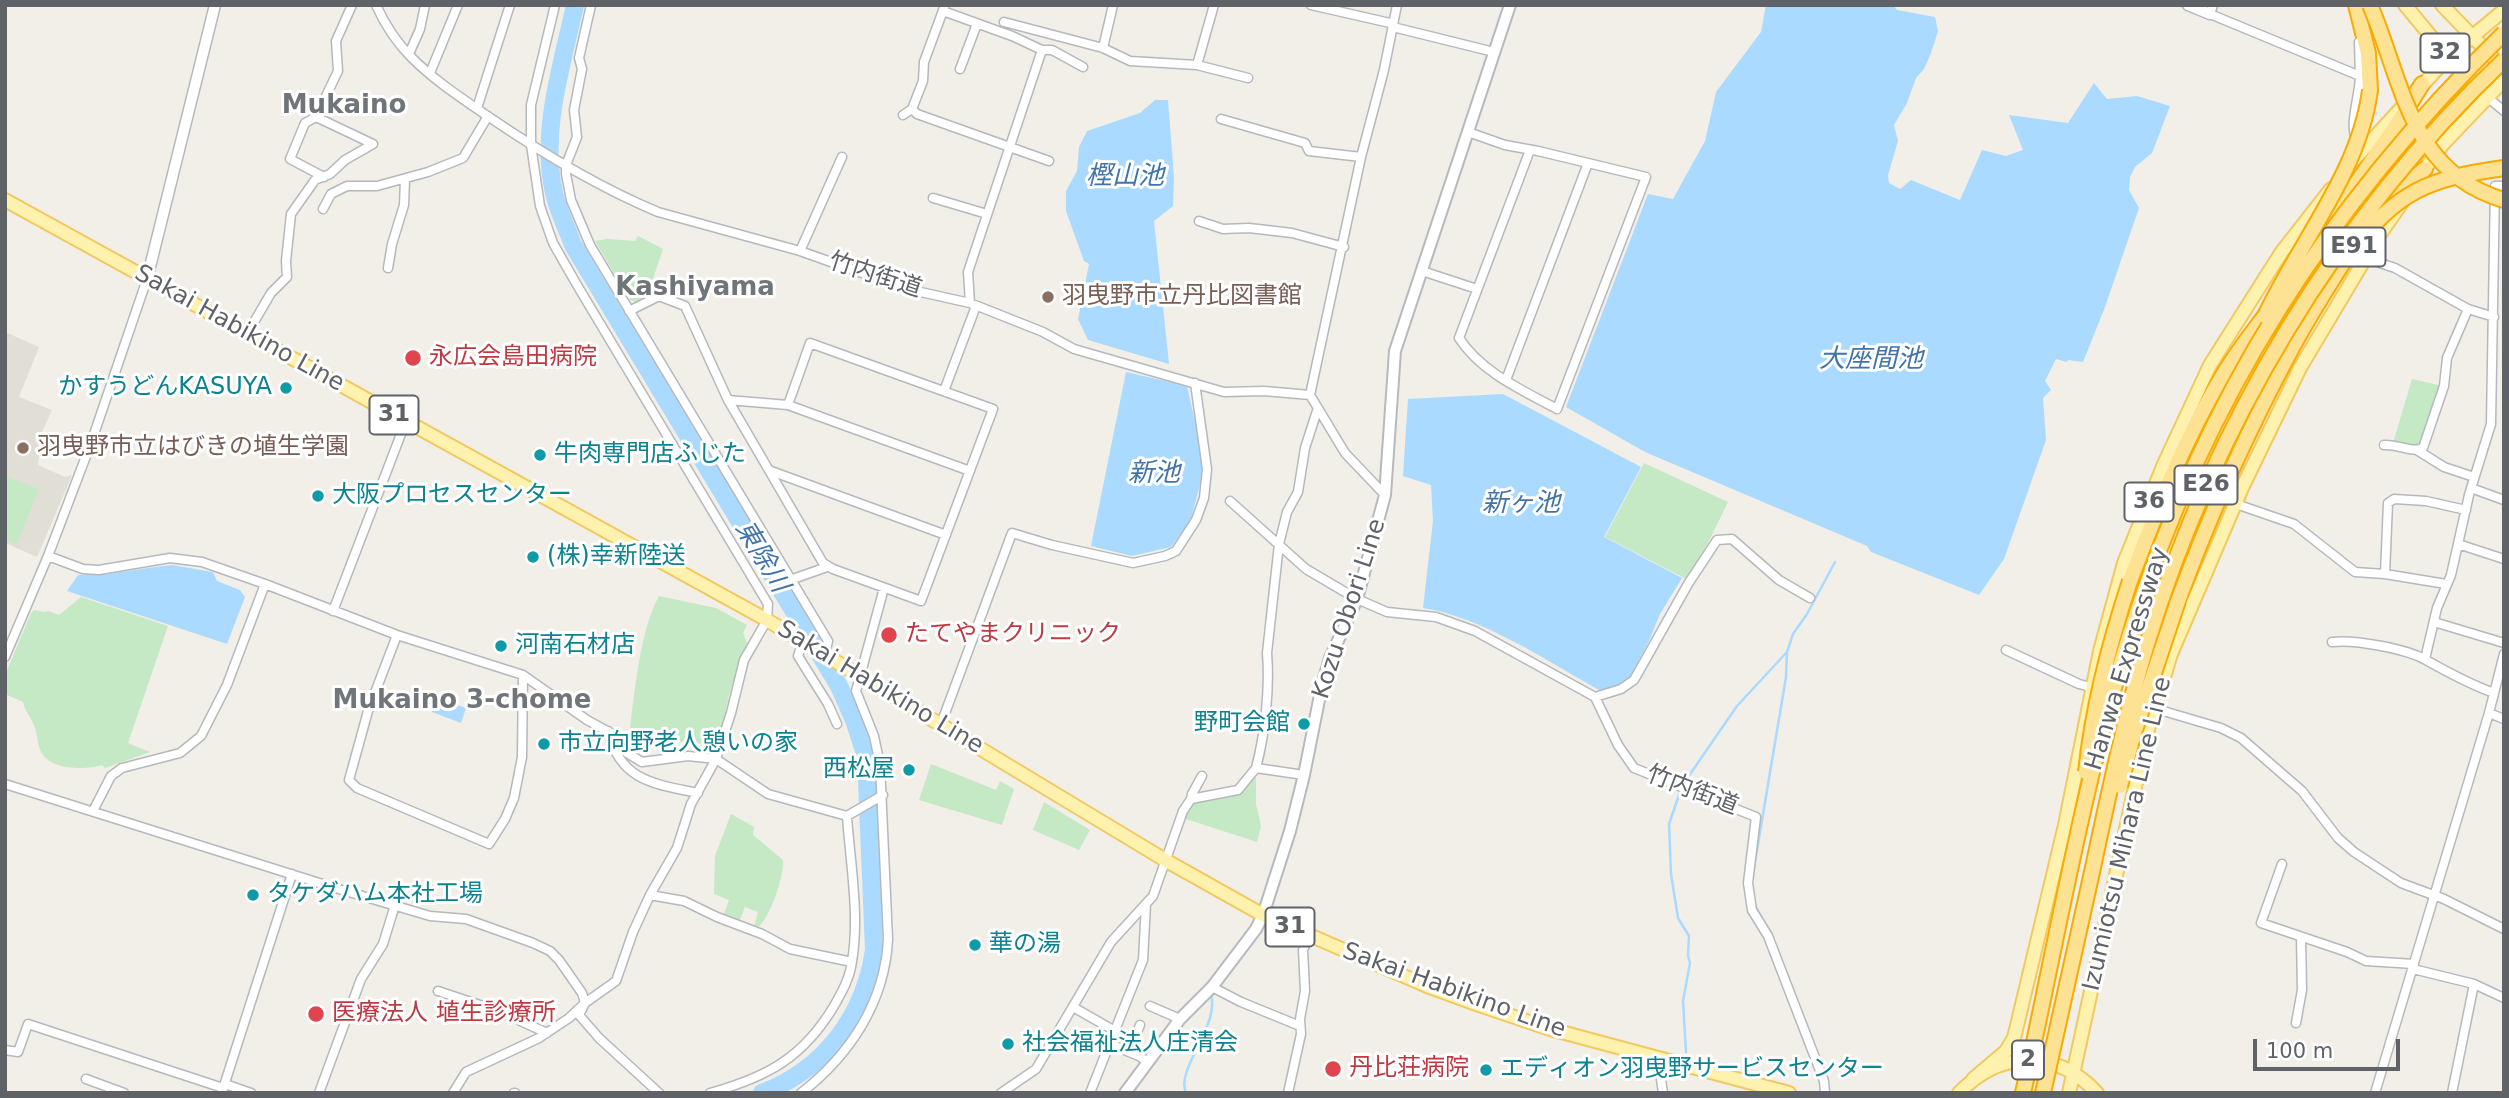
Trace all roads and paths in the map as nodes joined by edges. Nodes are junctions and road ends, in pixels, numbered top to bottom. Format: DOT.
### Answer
graph roads {
  1 [pos="215,5"];
  2 [pos="352,5"];
  3 [pos="376,5"];
  4 [pos="425,5"];
  5 [pos="458,5"];
  6 [pos="510,5"];
  7 [pos="555,5"];
  8 [pos="591,5"];
  9 [pos="1113,5"];
  10 [pos="1214,5"];
  11 [pos="1311,5"];
  12 [pos="1397,5"];
  13 [pos="1510,5"];
  14 [pos="2188,5"];
  15 [pos="2349,5"];
  16 [pos="2356,5"];
  17 [pos="2370,5"];
  18 [pos="2405,5"];
  19 [pos="2442,5"];
  20 [pos="944,8"];
  21 [pos="2212,9"];
  22 [pos="2504,10"];
  23 [pos="1004,22"];
  24 [pos="977,24"];
  25 [pos="1393,26"];
  26 [pos="2504,33"];
  27 [pos="2472,38"];
  28 [pos="1103,48"];
  29 [pos="1042,50"];
  30 [pos="1494,52"];
  31 [pos="409,54"];
  32 [pos="2448,57"];
  33 [pos="2504,60"];
  34 [pos="1197,65"];
  35 [pos="1083,67"];
  36 [pos="960,69"];
  37 [pos="2504,69"];
  38 [pos="430,73"];
  39 [pos="2360,76"];
  40 [pos="1248,79"];
  41 [pos="2504,80"];
  42 [pos="2421,85"];
  43 [pos="2487,97"];
  44 [pos="477,108"];
  45 [pos="912,110"];
  46 [pos="2504,111"];
  47 [pos="902,115"];
  48 [pos="488,116"];
  49 [pos="316,117"];
  50 [pos="1221,119"];
  51 [pos="1468,132"];
  52 [pos="534,147"];
  53 [pos="1008,147"];
  54 [pos="2362,148"];
  55 [pos="1530,149"];
  56 [pos="842,157"];
  57 [pos="1362,157"];
  58 [pos="1049,161"];
  59 [pos="563,163"];
  60 [pos="1588,163"];
  61 [pos="2504,168"];
  62 [pos="2425,169"];
  63 [pos="324,177"];
  64 [pos="405,179"];
  65 [pos="2504,186"];
  66 [pos="933,198"];
  67 [pos="5,200"];
  68 [pos="2504,200"];
  69 [pos="323,209"];
  70 [pos="986,214"];
  71 [pos="1199,221"];
  72 [pos="1343,247"];
  73 [pos="800,251"];
  74 [pos="2365,258"];
  75 [pos="388,268"];
  76 [pos="1422,271"];
  77 [pos="147,279"];
  78 [pos="1477,289"];
  79 [pos="973,305"];
  80 [pos="2468,309"];
  81 [pos="629,311"];
  82 [pos="2494,317"];
  83 [pos="247,334"];
  84 [pos="1506,380"];
  85 [pos="2236,382"];
  86 [pos="1195,383"];
  87 [pos="2253,390"];
  88 [pos="944,391"];
  89 [pos="1310,395"];
  90 [pos="728,400"];
  91 [pos="788,405"];
  92 [pos="1317,411"];
  93 [pos="406,421"];
  94 [pos="2384,445"];
  95 [pos="2417,450"];
  96 [pos="771,471"];
  97 [pos="970,471"];
  98 [pos="2474,477"];
  99 [pos="2471,488"];
  100 [pos="1385,495"];
  101 [pos="2504,500"];
  102 [pos="1230,501"];
  103 [pos="2236,503"];
  104 [pos="2466,509"];
  105 [pos="946,535"];
  106 [pos="1279,544"];
  107 [pos="2458,544"];
  108 [pos="48,556"];
  109 [pos="2504,559"];
  110 [pos="827,566"];
  111 [pos="2385,574"];
  112 [pos="790,580"];
  113 [pos="265,584"];
  114 [pos="2446,584"];
  115 [pos="884,588"];
  116 [pos="1810,598"];
  117 [pos="1357,599"];
  118 [pos="333,611"];
  119 [pos="767,620"];
  120 [pos="2434,622"];
  121 [pos="397,635"];
  122 [pos="2332,642"];
  123 [pos="2504,643"];
  124 [pos="800,645"];
  125 [pos="2006,650"];
  126 [pos="830,653"];
  127 [pos="2504,654"];
  128 [pos="5,657"];
  129 [pos="2425,659"];
  130 [pos="523,675"];
  131 [pos="860,675"];
  132 [pos="2092,687"];
  133 [pos="2494,693"];
  134 [pos="1595,697"];
  135 [pos="2155,708"];
  136 [pos="2489,713"];
  137 [pos="2504,719"];
  138 [pos="837,724"];
  139 [pos="941,724"];
  140 [pos="608,731"];
  141 [pos="716,758"];
  142 [pos="1256,768"];
  143 [pos="1304,775"];
  144 [pos="1202,776"];
  145 [pos="5,784"];
  146 [pos="698,793"];
  147 [pos="883,795"];
  148 [pos="1191,799"];
  149 [pos="93,811"];
  150 [pos="847,816"];
  151 [pos="2078,839"];
  152 [pos="1165,860"];
  153 [pos="2282,864"];
  154 [pos="292,874"];
  155 [pos="650,895"];
  156 [pos="2434,895"];
  157 [pos="1146,904"];
  158 [pos="395,905"];
  159 [pos="1262,915"];
  160 [pos="2504,929"];
  161 [pos="1309,936"];
  162 [pos="2301,937"];
  163 [pos="2077,941"];
  164 [pos="852,962"];
  165 [pos="2413,966"];
  166 [pos="2474,984"];
  167 [pos="1212,987"];
  168 [pos="438,991"];
  169 [pos="2504,998"];
  170 [pos="585,1003"];
  171 [pos="1150,1006"];
  172 [pos="1073,1007"];
  173 [pos="1180,1019"];
  174 [pos="2296,1023"];
  175 [pos="1140,1025"];
  176 [pos="1300,1026"];
  177 [pos="1115,1031"];
  178 [pos="547,1033"];
  179 [pos="1110,1044"];
  180 [pos="1129,1052"];
  181 [pos="6,1053"];
  182 [pos="1658,1059"];
  183 [pos="1147,1063"];
  184 [pos="2073,1073"];
  185 [pos="86,1079"];
  186 [pos="1973,1079"];
  187 [pos="223,1088"];
  188 [pos="124,1093"];
  189 [pos="251,1093"];
  190 [pos="318,1093"];
  191 [pos="453,1093"];
  192 [pos="659,1093"];
  193 [pos="710,1093"];
  194 [pos="801,1093"];
  195 [pos="1001,1093"];
  196 [pos="1090,1093"];
  197 [pos="1125,1093"];
  198 [pos="1288,1093"];
  199 [pos="1663,1093"];
  200 [pos="1789,1093"];
  201 [pos="1825,1093"];
  202 [pos="1959,1093"];
  203 [pos="2023,1093"];
  204 [pos="2043,1093"];
  205 [pos="2069,1093"];
  206 [pos="2097,1093"];
  207 [pos="2375,1093"];
  208 [pos="2452,1093"];
  1 -- 77 [label="street"];
  2 -- 49 [label="street"];
  3 -- 31 [label="street, 竹内街道"];
  4 -- 31 [label="street"];
  5 -- 38 [label="street"];
  6 -- 44 [label="street"];
  7 -- 52 [label="street"];
  8 -- 59 [label="street"];
  9 -- 28 [label="street"];
  10 -- 34 [label="street"];
  11 -- 25 [label="street"];
  12 -- 25 [label="street"];
  13 -- 30 [label="main road, Kozu Obori Line"];
  14 -- 21 [label="street"];
  15 -- 39 [label="street"];
  16 -- 85 [label="highway, E91, bridge"];
  17 -- 68 [label="highway, bridge"];
  18 -- 32 [label="main road, 32"];
  19 -- 27 [label="main road, 32"];
  20 -- 24 [label="street"];
  20 -- 45 [label="street"];
  21 -- 39 [label="street"];
  22 -- 27 [label="main road, 36"];
  23 -- 28 [label="street"];
  24 -- 29 [label="street"];
  24 -- 36 [label="street"];
  25 -- 30 [label="street"];
  25 -- 57 [label="street"];
  26 -- 85 [label="highway, Hanwa Expressway / E26, bridge"];
  27 -- 32 [label="main road, 36"];
  27 -- 37 [label="main road, 32"];
  28 -- 34 [label="street"];
  29 -- 35 [label="street"];
  29 -- 53 [label="street"];
  30 -- 51 [label="main road, Kozu Obori Line"];
  31 -- 38 [label="street, 竹内街道"];
  32 -- 42 [label="main road, 36"];
  32 -- 43 [label="main road, 32"];
  33 -- 87 [label="highway, Hanwa Expressway / E26, bridge"];
  34 -- 40 [label="street"];
  38 -- 44 [label="street, 竹内街道"];
  39 -- 54 [label="street"];
  41 -- 43 [label="main road, Izumiotsu Mihara Line Line"];
  42 -- 54 [label="main road, 36"];
  42 -- 151 [label="highway, bridge"];
  43 -- 46 [label="street"];
  43 -- 62 [label="main road, Izumiotsu Mihara Line Line"];
  44 -- 48 [label="street, 竹内街道"];
  45 -- 47 [label="street"];
  45 -- 53 [label="street"];
  48 -- 52 [label="street, 竹内街道"];
  48 -- 64 [label="street"];
  49 -- 63 [label="street"];
  49 -- 63 [label="street"];
  50 -- 57 [label="street"];
  51 -- 55 [label="street"];
  51 -- 76 [label="main road, Kozu Obori Line"];
  52 -- 59 [label="street, 竹内街道"];
  52 -- 119 [label="street"];
  53 -- 58 [label="street"];
  53 -- 70 [label="street"];
  54 -- 132 [label="main road, 36"];
  55 -- 60 [label="street"];
  55 -- 78 [label="street"];
  56 -- 73 [label="street"];
  57 -- 72 [label="street"];
  59 -- 73 [label="street, 竹内街道"];
  59 -- 81 [label="street"];
  60 -- 84 [label="street"];
  60 -- 84 [label="street"];
  61 -- 87 [label="highway, E91, bridge"];
  62 -- 74 [label="main road, Izumiotsu Mihara Line Line"];
  62 -- 163 [label="highway, bridge"];
  63 -- 83 [label="street"];
  64 -- 69 [label="street"];
  64 -- 75 [label="street"];
  65 -- 82 [label="street"];
  66 -- 70 [label="street"];
  67 -- 77 [label="main road, Sakai Habikino Line / 31"];
  70 -- 79 [label="street"];
  71 -- 72 [label="street"];
  72 -- 89 [label="street"];
  73 -- 79 [label="street, 竹内街道"];
  74 -- 80 [label="street"];
  74 -- 103 [label="main road, Izumiotsu Mihara Line Line"];
  76 -- 78 [label="street"];
  76 -- 100 [label="main road, Kozu Obori Line"];
  77 -- 83 [label="main road, Sakai Habikino Line / 31"];
  77 -- 108 [label="street"];
  78 -- 84 [label="street"];
  79 -- 86 [label="street, 竹内街道"];
  79 -- 88 [label="street"];
  80 -- 82 [label="street"];
  80 -- 95 [label="street"];
  81 -- 90 [label="street"];
  81 -- 112 [label="street"];
  82 -- 98 [label="street"];
  83 -- 93 [label="main road, Sakai Habikino Line / 31"];
  85 -- 151 [label="highway, Hanwa Expressway / E26, bridge"];
  86 -- 89 [label="street, 竹内街道"];
  86 -- 139 [label="street"];
  87 -- 163 [label="highway, Hanwa Expressway / E26, bridge"];
  88 -- 91 [label="street"];
  88 -- 97 [label="street"];
  89 -- 92 [label="street"];
  90 -- 91 [label="street"];
  90 -- 96 [label="street"];
  91 -- 97 [label="street"];
  92 -- 100 [label="street"];
  92 -- 106 [label="street"];
  93 -- 118 [label="street"];
  93 -- 119 [label="main road, Sakai Habikino Line / 31"];
  94 -- 95 [label="street"];
  95 -- 98 [label="street"];
  96 -- 105 [label="street"];
  96 -- 110 [label="street"];
  97 -- 105 [label="street"];
  98 -- 99 [label="street"];
  99 -- 101 [label="street"];
  99 -- 104 [label="street"];
  100 -- 117 [label="main road, Kozu Obori Line"];
  102 -- 106 [label="street"];
  103 -- 111 [label="street"];
  103 -- 135 [label="main road, Izumiotsu Mihara Line Line"];
  104 -- 107 [label="street"];
  104 -- 111 [label="street"];
  105 -- 115 [label="street"];
  106 -- 117 [label="street"];
  106 -- 142 [label="street"];
  107 -- 109 [label="street"];
  107 -- 114 [label="street"];
  108 -- 113 [label="street"];
  108 -- 128 [label="street"];
  110 -- 112 [label="street"];
  110 -- 115 [label="street"];
  111 -- 114 [label="street"];
  112 -- 126 [label="street"];
  113 -- 118 [label="street"];
  113 -- 149 [label="street"];
  114 -- 120 [label="street"];
  115 -- 131 [label="street"];
  116 -- 134 [label="street"];
  117 -- 134 [label="street"];
  117 -- 143 [label="main road, Kozu Obori Line"];
  118 -- 121 [label="street"];
  119 -- 124 [label="main road, Sakai Habikino Line / 31"];
  119 -- 141 [label="street"];
  120 -- 123 [label="street"];
  120 -- 129 [label="street"];
  121 -- 130 [label="street"];
  121 -- 130 [label="street"];
  122 -- 129 [label="street"];
  124 -- 126 [label="main road, Sakai Habikino Line / 31"];
  124 -- 138 [label="street"];
  125 -- 132 [label="street"];
  126 -- 131 [label="main road, Sakai Habikino Line / 31"];
  127 -- 133 [label="street"];
  129 -- 133 [label="street"];
  130 -- 140 [label="street"];
  131 -- 139 [label="main road, Sakai Habikino Line / 31"];
  131 -- 147 [label="street"];
  132 -- 135 [label="street"];
  132 -- 186 [label="main road, 36"];
  133 -- 136 [label="street"];
  134 -- 201 [label="street, 竹内街道"];
  135 -- 156 [label="street"];
  135 -- 184 [label="main road, Izumiotsu Mihara Line Line"];
  136 -- 137 [label="street"];
  136 -- 156 [label="street"];
  139 -- 152 [label="main road, Sakai Habikino Line / 31"];
  140 -- 141 [label="street"];
  140 -- 146 [label="street"];
  141 -- 146 [label="street"];
  141 -- 150 [label="street"];
  142 -- 143 [label="street"];
  142 -- 148 [label="street"];
  143 -- 159 [label="main road, Kozu Obori Line"];
  144 -- 148 [label="street"];
  145 -- 149 [label="street"];
  146 -- 155 [label="street"];
  147 -- 150 [label="street"];
  147 -- 194 [label="street"];
  148 -- 152 [label="street"];
  149 -- 154 [label="street"];
  150 -- 164 [label="street"];
  151 -- 203 [label="highway, Hanwa Expressway / E26, bridge"];
  152 -- 157 [label="street"];
  152 -- 159 [label="main road, Sakai Habikino Line / 31"];
  153 -- 162 [label="street"];
  154 -- 158 [label="street"];
  154 -- 187 [label="street"];
  155 -- 164 [label="street"];
  155 -- 170 [label="street"];
  156 -- 160 [label="street"];
  156 -- 165 [label="street"];
  157 -- 172 [label="street"];
  157 -- 177 [label="street"];
  158 -- 170 [label="street"];
  158 -- 190 [label="street"];
  159 -- 161 [label="main road, Sakai Habikino Line / 31"];
  159 -- 167 [label="main road, Kozu Obori Line"];
  161 -- 176 [label="street"];
  161 -- 182 [label="main road, Sakai Habikino Line / 31"];
  162 -- 165 [label="street"];
  162 -- 174 [label="street"];
  163 -- 204 [label="highway, Hanwa Expressway / E26, bridge"];
  164 -- 193 [label="street"];
  165 -- 166 [label="street"];
  165 -- 207 [label="street"];
  166 -- 169 [label="street"];
  166 -- 208 [label="street"];
  167 -- 173 [label="main road, Kozu Obori Line"];
  167 -- 176 [label="street"];
  168 -- 178 [label="street"];
  170 -- 178 [label="street"];
  170 -- 192 [label="street"];
  171 -- 173 [label="street"];
  172 -- 177 [label="street"];
  172 -- 195 [label="street"];
  173 -- 183 [label="main road, Kozu Obori Line"];
  175 -- 180 [label="street"];
  176 -- 198 [label="street"];
  177 -- 179 [label="street"];
  178 -- 191 [label="street"];
  179 -- 180 [label="street"];
  179 -- 196 [label="street"];
  180 -- 183 [label="street"];
  181 -- 187 [label="street"];
  182 -- 199 [label="street"];
  182 -- 200 [label="main road, Sakai Habikino Line / 31"];
  183 -- 197 [label="main road, Kozu Obori Line"];
  184 -- 186 [label="main road, 2"];
  184 -- 205 [label="main road, Izumiotsu Mihara Line Line"];
  184 -- 206 [label="main road, 2"];
  185 -- 188 [label="street"];
  186 -- 202 [label="main road, 2"];
  187 -- 189 [label="street"];
}
